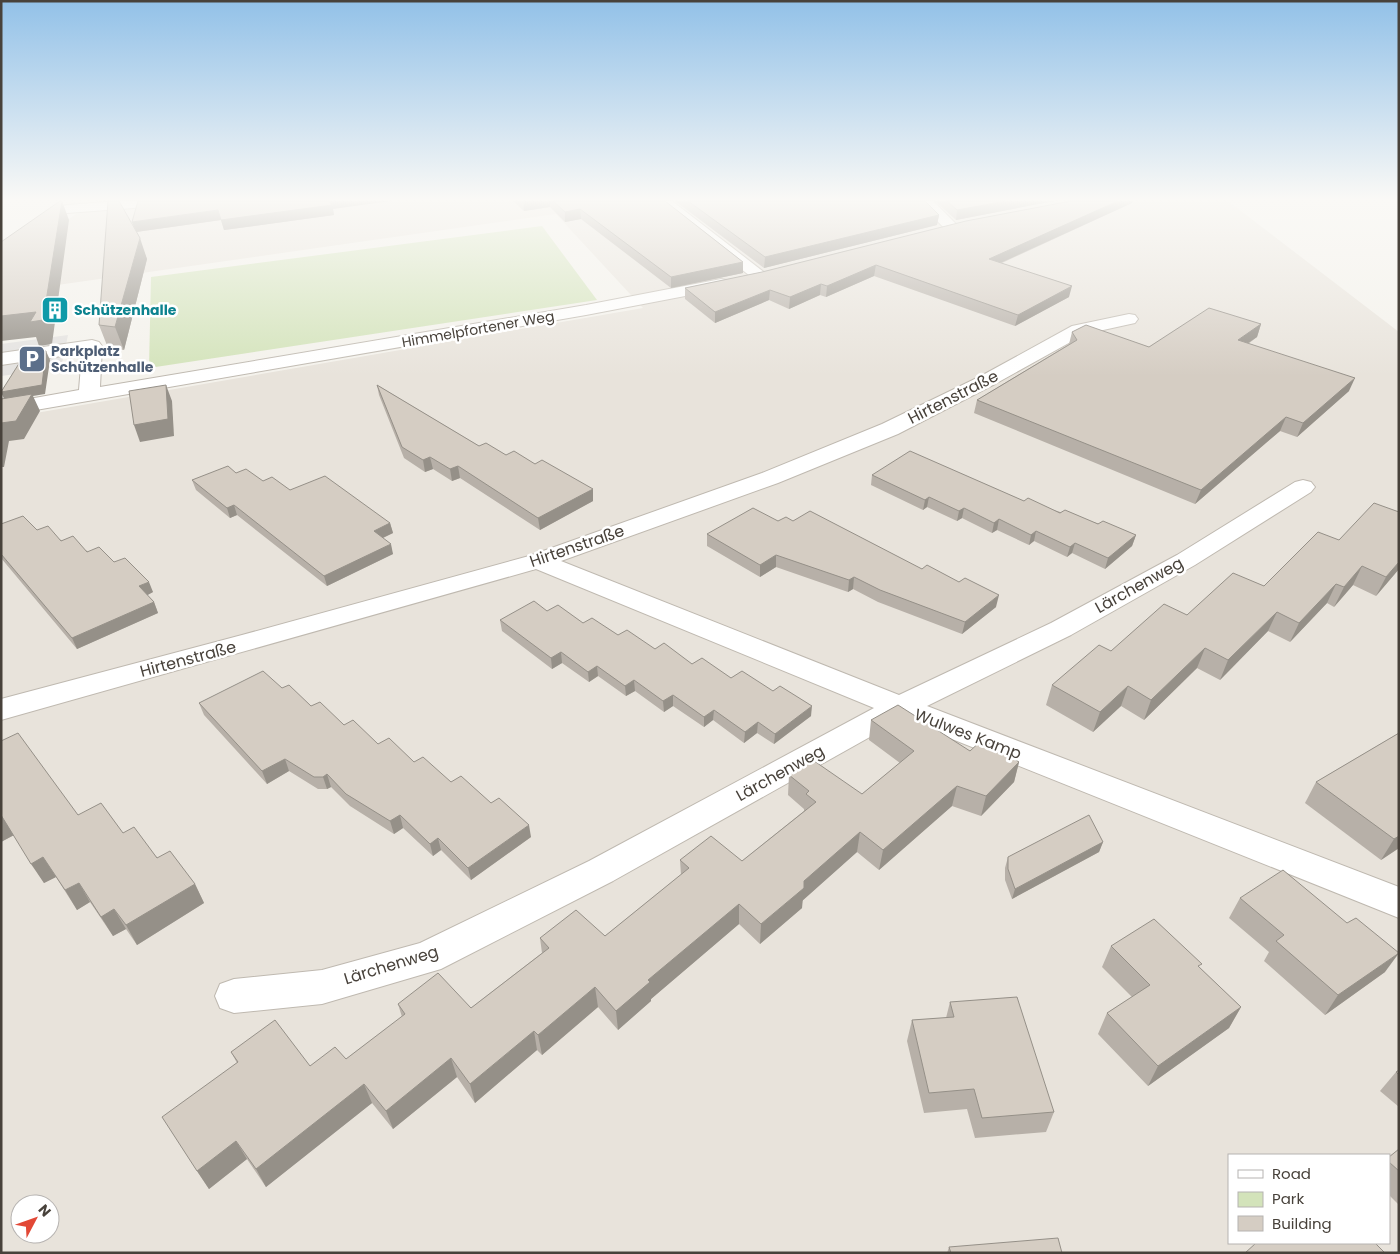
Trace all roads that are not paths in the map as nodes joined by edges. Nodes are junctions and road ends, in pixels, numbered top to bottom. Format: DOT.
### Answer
graph roads {
  1 [pos="739,260"];
  2 [pos="780,271"];
  3 [pos="761,276"];
  4 [pos="1129,319"];
  5 [pos="1,359"];
  6 [pos="89,395"];
  7 [pos="1,410"];
  8 [pos="1303,487"];
  9 [pos="538,561"];
  10 [pos="900,708"];
  11 [pos="1,710"];
  12 [pos="1399,903"];
  13 [pos="234,996"];
  1 -- 3 [label="street"];
  2 -- 3 [label="street, Himmelpfortener Weg"];
  3 -- 6 [label="street, Himmelpfortener Weg"];
  4 -- 9 [label="street, Hirtenstraße"];
  5 -- 6 [label="street"];
  6 -- 7 [label="street, Himmelpfortener Weg"];
  8 -- 10 [label="street, Lärchenweg"];
  9 -- 10 [label="street, Wulwes Kamp"];
  9 -- 11 [label="street, Hirtenstraße"];
  10 -- 12 [label="street, Wulwes Kamp"];
  10 -- 13 [label="street, Lärchenweg"];
}
